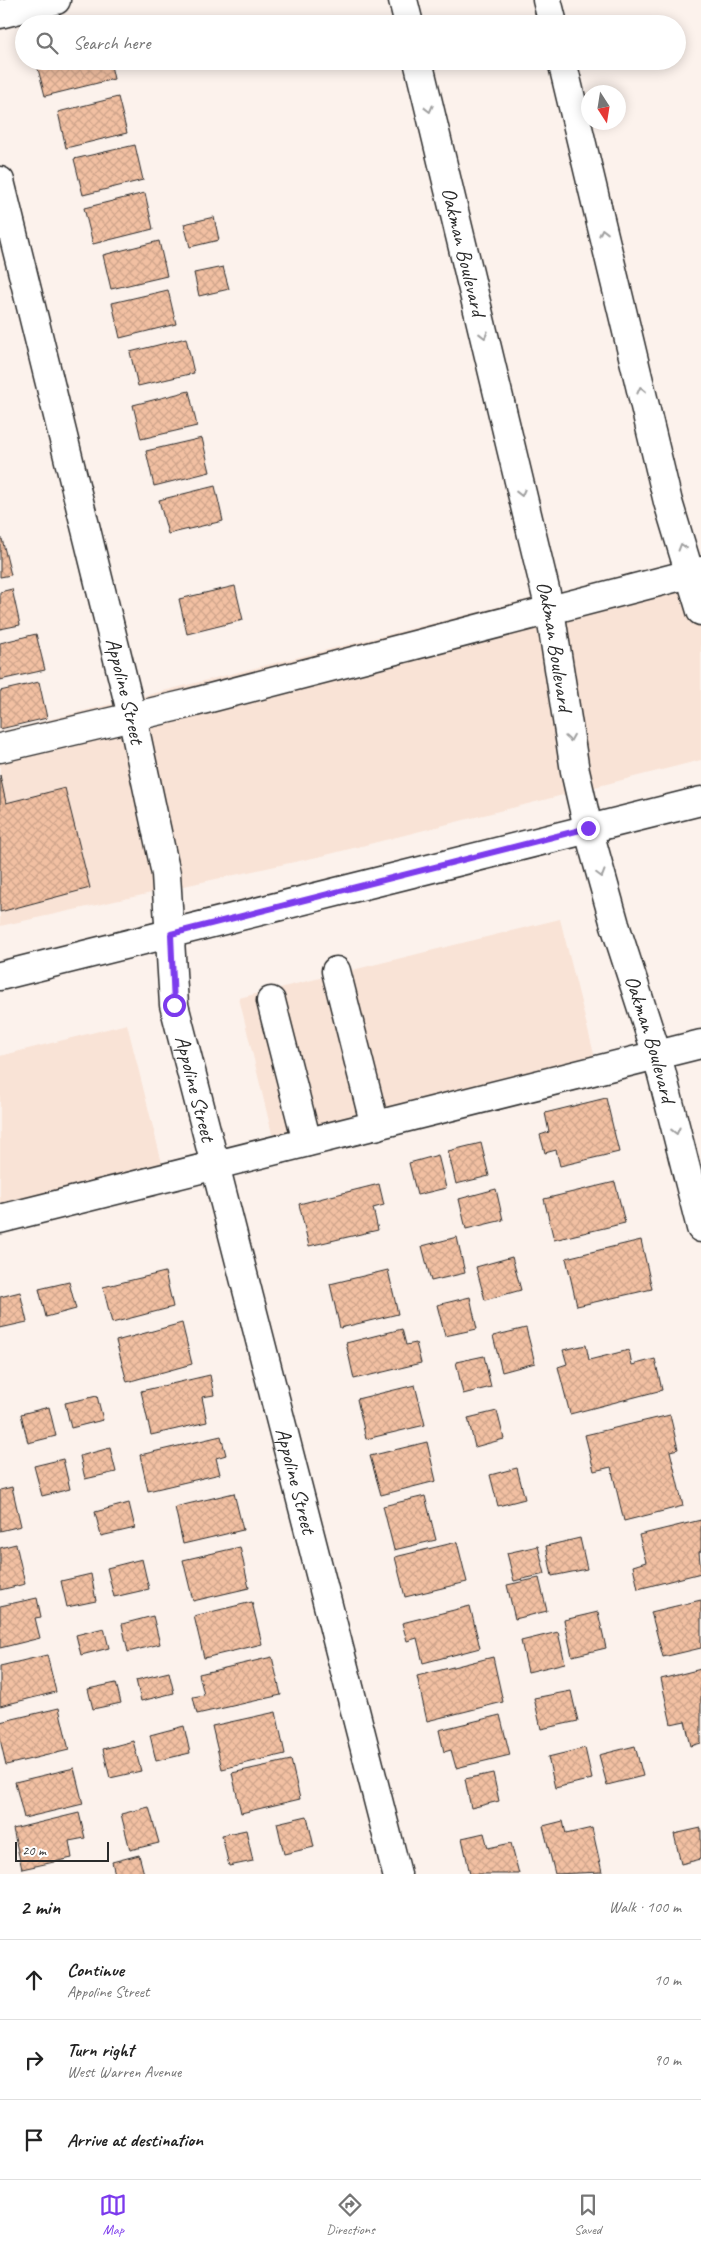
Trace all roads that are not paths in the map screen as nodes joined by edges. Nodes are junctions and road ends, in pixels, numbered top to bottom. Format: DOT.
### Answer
graph roads {
  1 [pos="56,0"];
  2 [pos="403,0"];
  3 [pos="547,0"];
  4 [pos="0,14"];
  5 [pos="407,15"];
  6 [pos="551,15"];
  7 [pos="420,70"];
  8 [pos="564,70"];
  9 [pos="0,180"];
  10 [pos="696,573"];
  11 [pos="550,610"];
  12 [pos="701,611"];
  13 [pos="132,716"];
  14 [pos="0,748"];
  15 [pos="701,801"];
  16 [pos="588,828"];
  17 [pos="171,934"];
  18 [pos="336,971"];
  19 [pos="0,976"];
  20 [pos="272,1001"];
  21 [pos="701,1044"];
  22 [pos="656,1055"];
  23 [pos="375,1126"];
  24 [pos="307,1142"];
  25 [pos="215,1165"];
  26 [pos="0,1219"];
  27 [pos="701,1228"];
  28 [pos="397,1874"];
  1 -- 4 [label="street"];
  2 -- 5 [label="street"];
  3 -- 6 [label="street"];
  7 -- 11 [label="street, Oakman Boulevard, one-way"];
  10 -- 8 [label="street, one-way"];
  9 -- 13 [label="street, Appoline Street"];
  10 -- 11 [label="street"];
  10 -- 12 [label="street"];
  11 -- 13 [label="street"];
  11 -- 16 [label="street, Oakman Boulevard, one-way"];
  13 -- 14 [label="street"];
  13 -- 17 [label="street, Appoline Street"];
  15 -- 16 [label="street"];
  16 -- 17 [label="street"];
  16 -- 22 [label="street, Oakman Boulevard, one-way"];
  17 -- 19 [label="street"];
  17 -- 25 [label="street, Appoline Street"];
  18 -- 23 [label="street"];
  20 -- 24 [label="street"];
  21 -- 22 [label="street"];
  22 -- 23 [label="street"];
  22 -- 27 [label="street, Oakman Boulevard, one-way"];
  23 -- 24 [label="street"];
  24 -- 25 [label="street"];
  25 -- 26 [label="street"];
  25 -- 28 [label="street, Appoline Street"];
}
